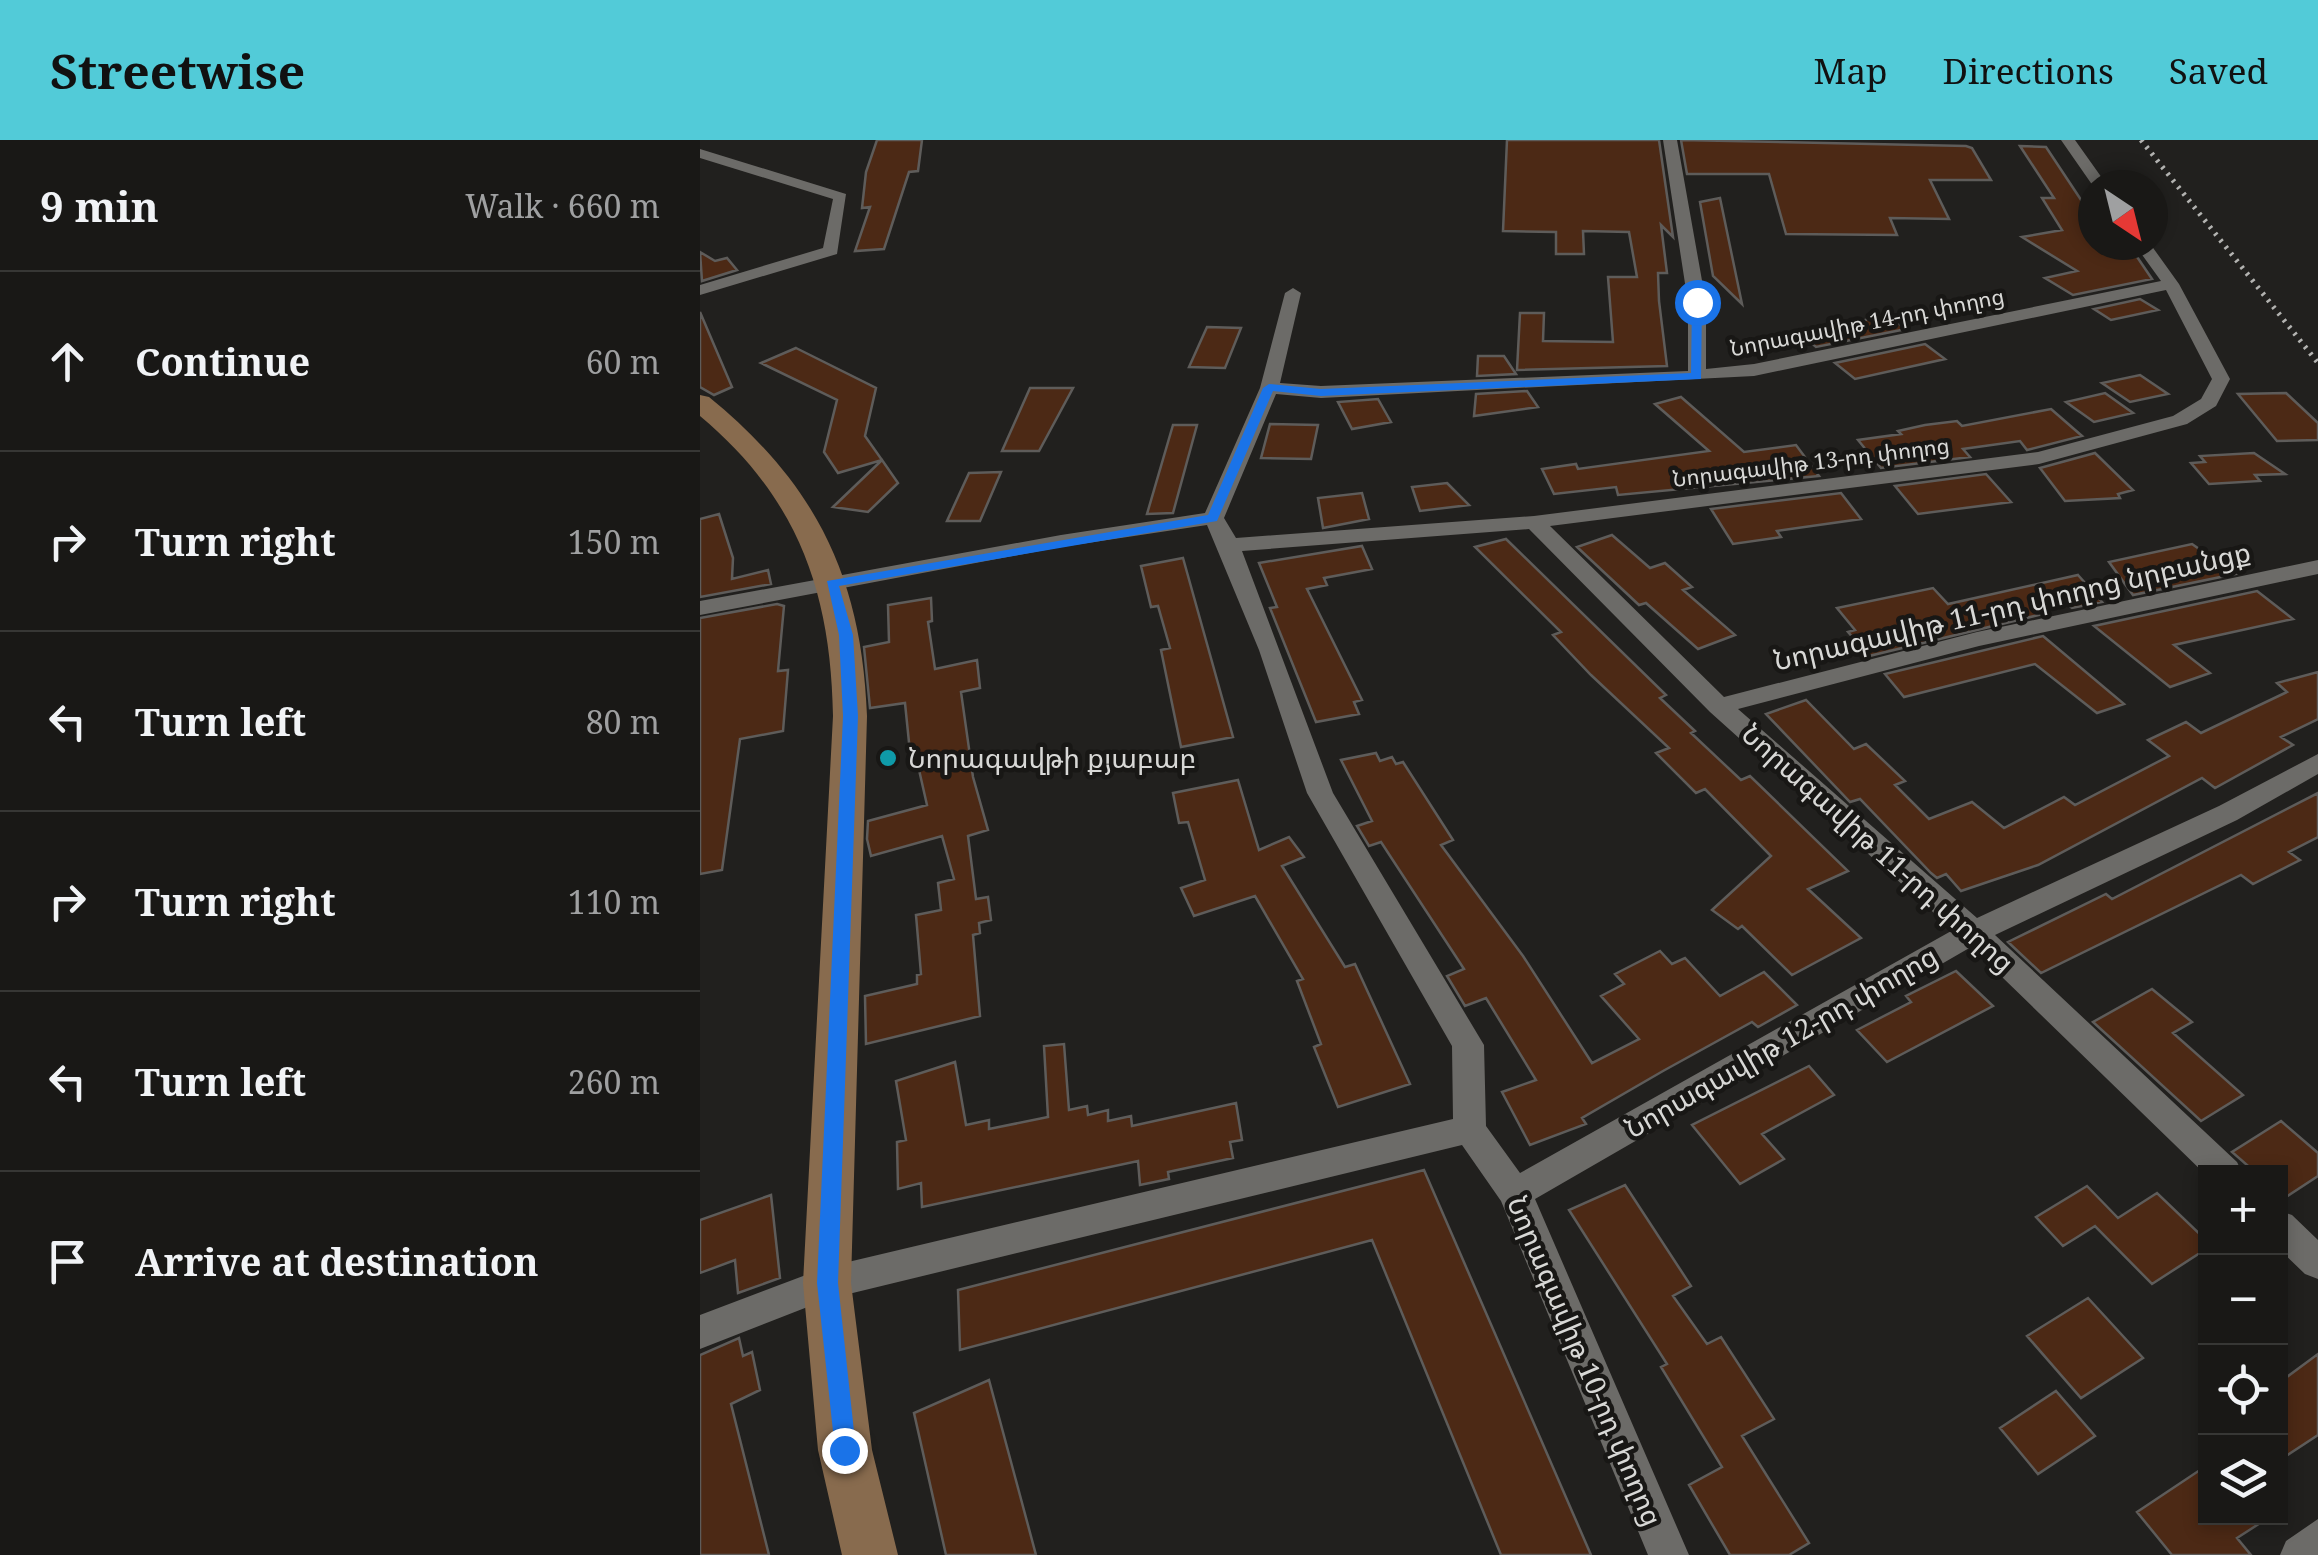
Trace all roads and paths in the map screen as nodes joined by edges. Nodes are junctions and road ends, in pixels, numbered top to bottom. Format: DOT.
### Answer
graph roads {
  1 [pos="1670,140"];
  2 [pos="2068,140"];
  3 [pos="700,154"];
  4 [pos="2089,170"];
  5 [pos="2154,260"];
  6 [pos="2171,284"];
  7 [pos="700,290"];
  8 [pos="1293,294"];
  9 [pos="1697,376"];
  10 [pos="1269,388"];
  11 [pos="700,403"];
  12 [pos="1534,522"];
  13 [pos="1221,532"];
  14 [pos="2318,567"];
  15 [pos="831,584"];
  16 [pos="700,608"];
  17 [pos="1719,706"];
  18 [pos="2318,763"];
  19 [pos="1974,932"];
  20 [pos="1470,1130"];
  21 [pos="2218,1165"];
  22 [pos="1515,1193"];
  23 [pos="2288,1234"];
  24 [pos="2318,1262"];
  25 [pos="827,1283"];
  26 [pos="700,1332"];
  27 [pos="2318,1539"];
  28 [pos="870,1555"];
  29 [pos="1669,1555"];
  30 [pos="2300,1555"];
  1 -- 9 [label="street"];
  2 -- 4 [label="street"];
  3 -- 7 [label="street"];
  5 -- 6 [label="street, Նորագավիթ 13-րդ փողոց"];
  6 -- 9 [label="street, Նորագավիթ 14-րդ փողոց"];
  6 -- 12 [label="street, Նորագավիթ 13-րդ փողոց"];
  8 -- 10 [label="street"];
  9 -- 10 [label="street, Նորագավիթ 14-րդ փողոց"];
  10 -- 13 [label="street"];
  11 -- 15 [label="main road"];
  12 -- 13 [label="street, Նորագավիթ 13-րդ փողոց"];
  12 -- 17 [label="street, Նորագավիթ 11-րդ փողոց"];
  13 -- 15 [label="street"];
  13 -- 20 [label="street"];
  14 -- 17 [label="street, Նորագավիթ 11-րդ փողոց նրբանցք"];
  15 -- 16 [label="street"];
  15 -- 25 [label="main road"];
  17 -- 19 [label="street, Նորագավիթ 11-րդ փողոց"];
  18 -- 19 [label="street, Նորագավիթ 12-րդ փողոց"];
  19 -- 21 [label="street, Նորագավիթ 11-րդ փողոց"];
  19 -- 22 [label="street, Նորագավիթ 12-րդ փողոց"];
  20 -- 22 [label="street, Նորագավիթ 10-րդ փողոց"];
  20 -- 25 [label="street"];
  22 -- 29 [label="street, Նորագավիթ 10-րդ փողոց"];
  23 -- 24 [label="street"];
  25 -- 26 [label="street"];
  25 -- 28 [label="main road"];
  27 -- 30 [label="street"];
}
